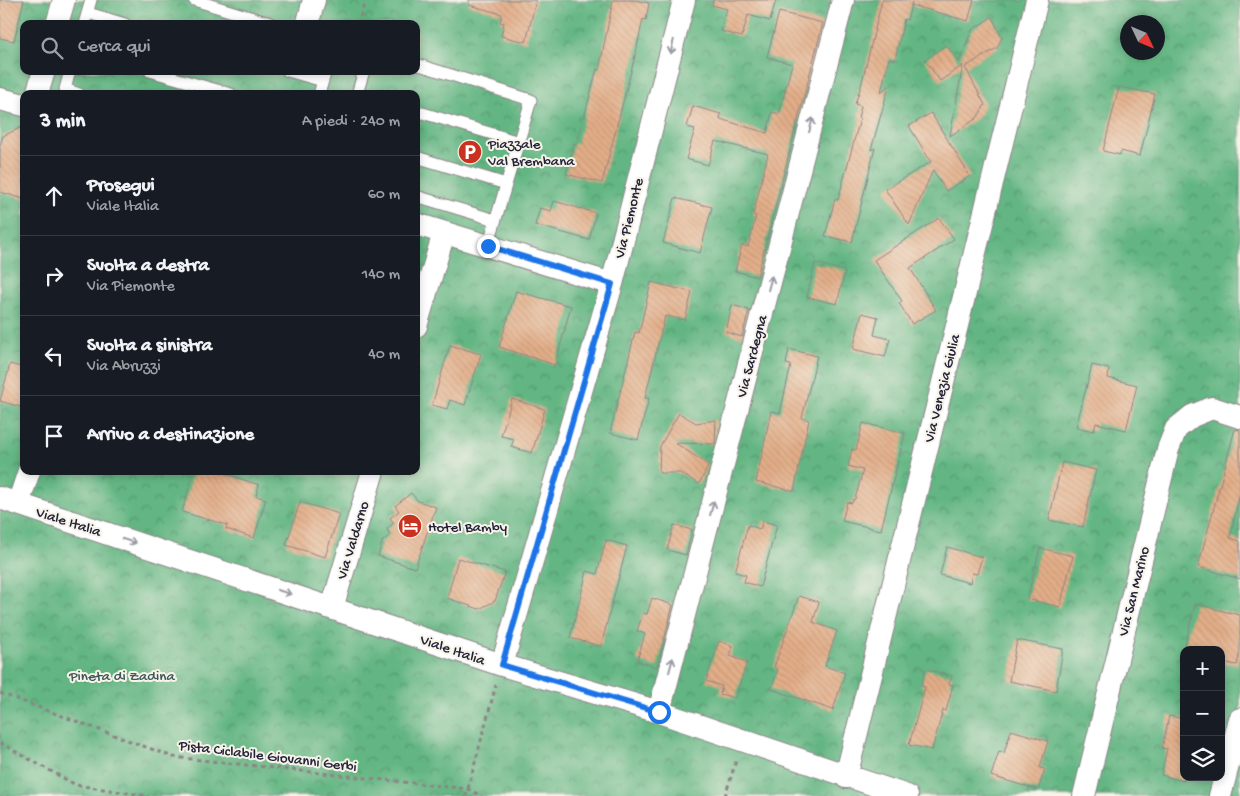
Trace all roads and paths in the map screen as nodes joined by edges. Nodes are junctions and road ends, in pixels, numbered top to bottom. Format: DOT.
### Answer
graph roads {
  1 [pos="64,0"];
  2 [pos="92,0"];
  3 [pos="194,0"];
  4 [pos="314,0"];
  5 [pos="365,0"];
  6 [pos="684,0"];
  7 [pos="843,0"];
  8 [pos="1037,0"];
  9 [pos="86,18"];
  10 [pos="58,20"];
  11 [pos="99,20"];
  12 [pos="260,20"];
  13 [pos="309,20"];
  14 [pos="360,20"];
  15 [pos="420,65"];
  16 [pos="43,75"];
  17 [pos="69,75"];
  18 [pos="164,75"];
  19 [pos="363,75"];
  20 [pos="325,76"];
  21 [pos="38,90"];
  22 [pos="68,90"];
  23 [pos="216,90"];
  24 [pos="321,90"];
  25 [pos="360,90"];
  26 [pos="0,99"];
  27 [pos="20,104"];
  28 [pos="420,112"];
  29 [pos="519,142"];
  30 [pos="420,158"];
  31 [pos="506,184"];
  32 [pos="420,197"];
  33 [pos="496,220"];
  34 [pos="420,225"];
  35 [pos="444,233"];
  36 [pos="488,246"];
  37 [pos="612,284"];
  38 [pos="420,313"];
  39 [pos="1240,417"];
  40 [pos="26,475"];
  41 [pos="372,475"];
  42 [pos="9,501"];
  43 [pos="332,608"];
  44 [pos="502,665"];
  45 [pos="0,693"];
  46 [pos="659,712"];
  47 [pos="1240,719"];
  48 [pos="742,741"];
  49 [pos="0,744"];
  50 [pos="846,777"];
  51 [pos="468,789"];
  52 [pos="149,796"];
  53 [pos="466,796"];
  54 [pos="482,796"];
  55 [pos="725,796"];
  56 [pos="907,796"];
  57 [pos="1084,796"];
  58 [pos="1220,796"];
  1 -- 10 [label="street"];
  2 -- 9 [label="lane"];
  3 -- 12 [label="lane"];
  4 -- 13 [label="street"];
  5 -- 14 [label="path"];
  6 -- 37 [label="street, Via Piemonte, one-way"];
  46 -- 7 [label="street, Via Sardegna, one-way"];
  8 -- 50 [label="street, Via Venezia Giulia"];
  9 -- 11 [label="lane"];
  15 -- 29 [label="lane"];
  16 -- 21 [label="street"];
  17 -- 22 [label="lane"];
  18 -- 23 [label="lane"];
  19 -- 25 [label="lane"];
  20 -- 24 [label="lane"];
  26 -- 27 [label="street"];
  28 -- 29 [label="lane"];
  29 -- 31 [label="lane"];
  30 -- 31 [label="lane"];
  31 -- 33 [label="lane"];
  32 -- 33 [label="lane"];
  33 -- 36 [label="lane"];
  34 -- 35 [label="street"];
  35 -- 36 [label="street"];
  35 -- 38 [label="street"];
  36 -- 37 [label="street"];
  37 -- 44 [label="street, Via Piemonte"];
  39 -- 57 [label="street, Via San Marino"];
  40 -- 42 [label="street"];
  41 -- 43 [label="street, Via Valdarno"];
  42 -- 43 [label="street, Viale Italia, one-way"];
  43 -- 44 [label="street, Viale Italia"];
  44 -- 46 [label="street, Viale Italia"];
  44 -- 51 [label="path"];
  45 -- 51 [label="path, Pista Ciclabile Giovanni Gerbi"];
  46 -- 48 [label="street, Viale Italia"];
  47 -- 58 [label="street"];
  48 -- 50 [label="street, Viale Italia"];
  48 -- 55 [label="path"];
  49 -- 52 [label="path"];
  50 -- 56 [label="street, Viale Italia"];
  51 -- 53 [label="path"];
  51 -- 54 [label="path, Pista Ciclabile Giovanni Gerbi"];
}
